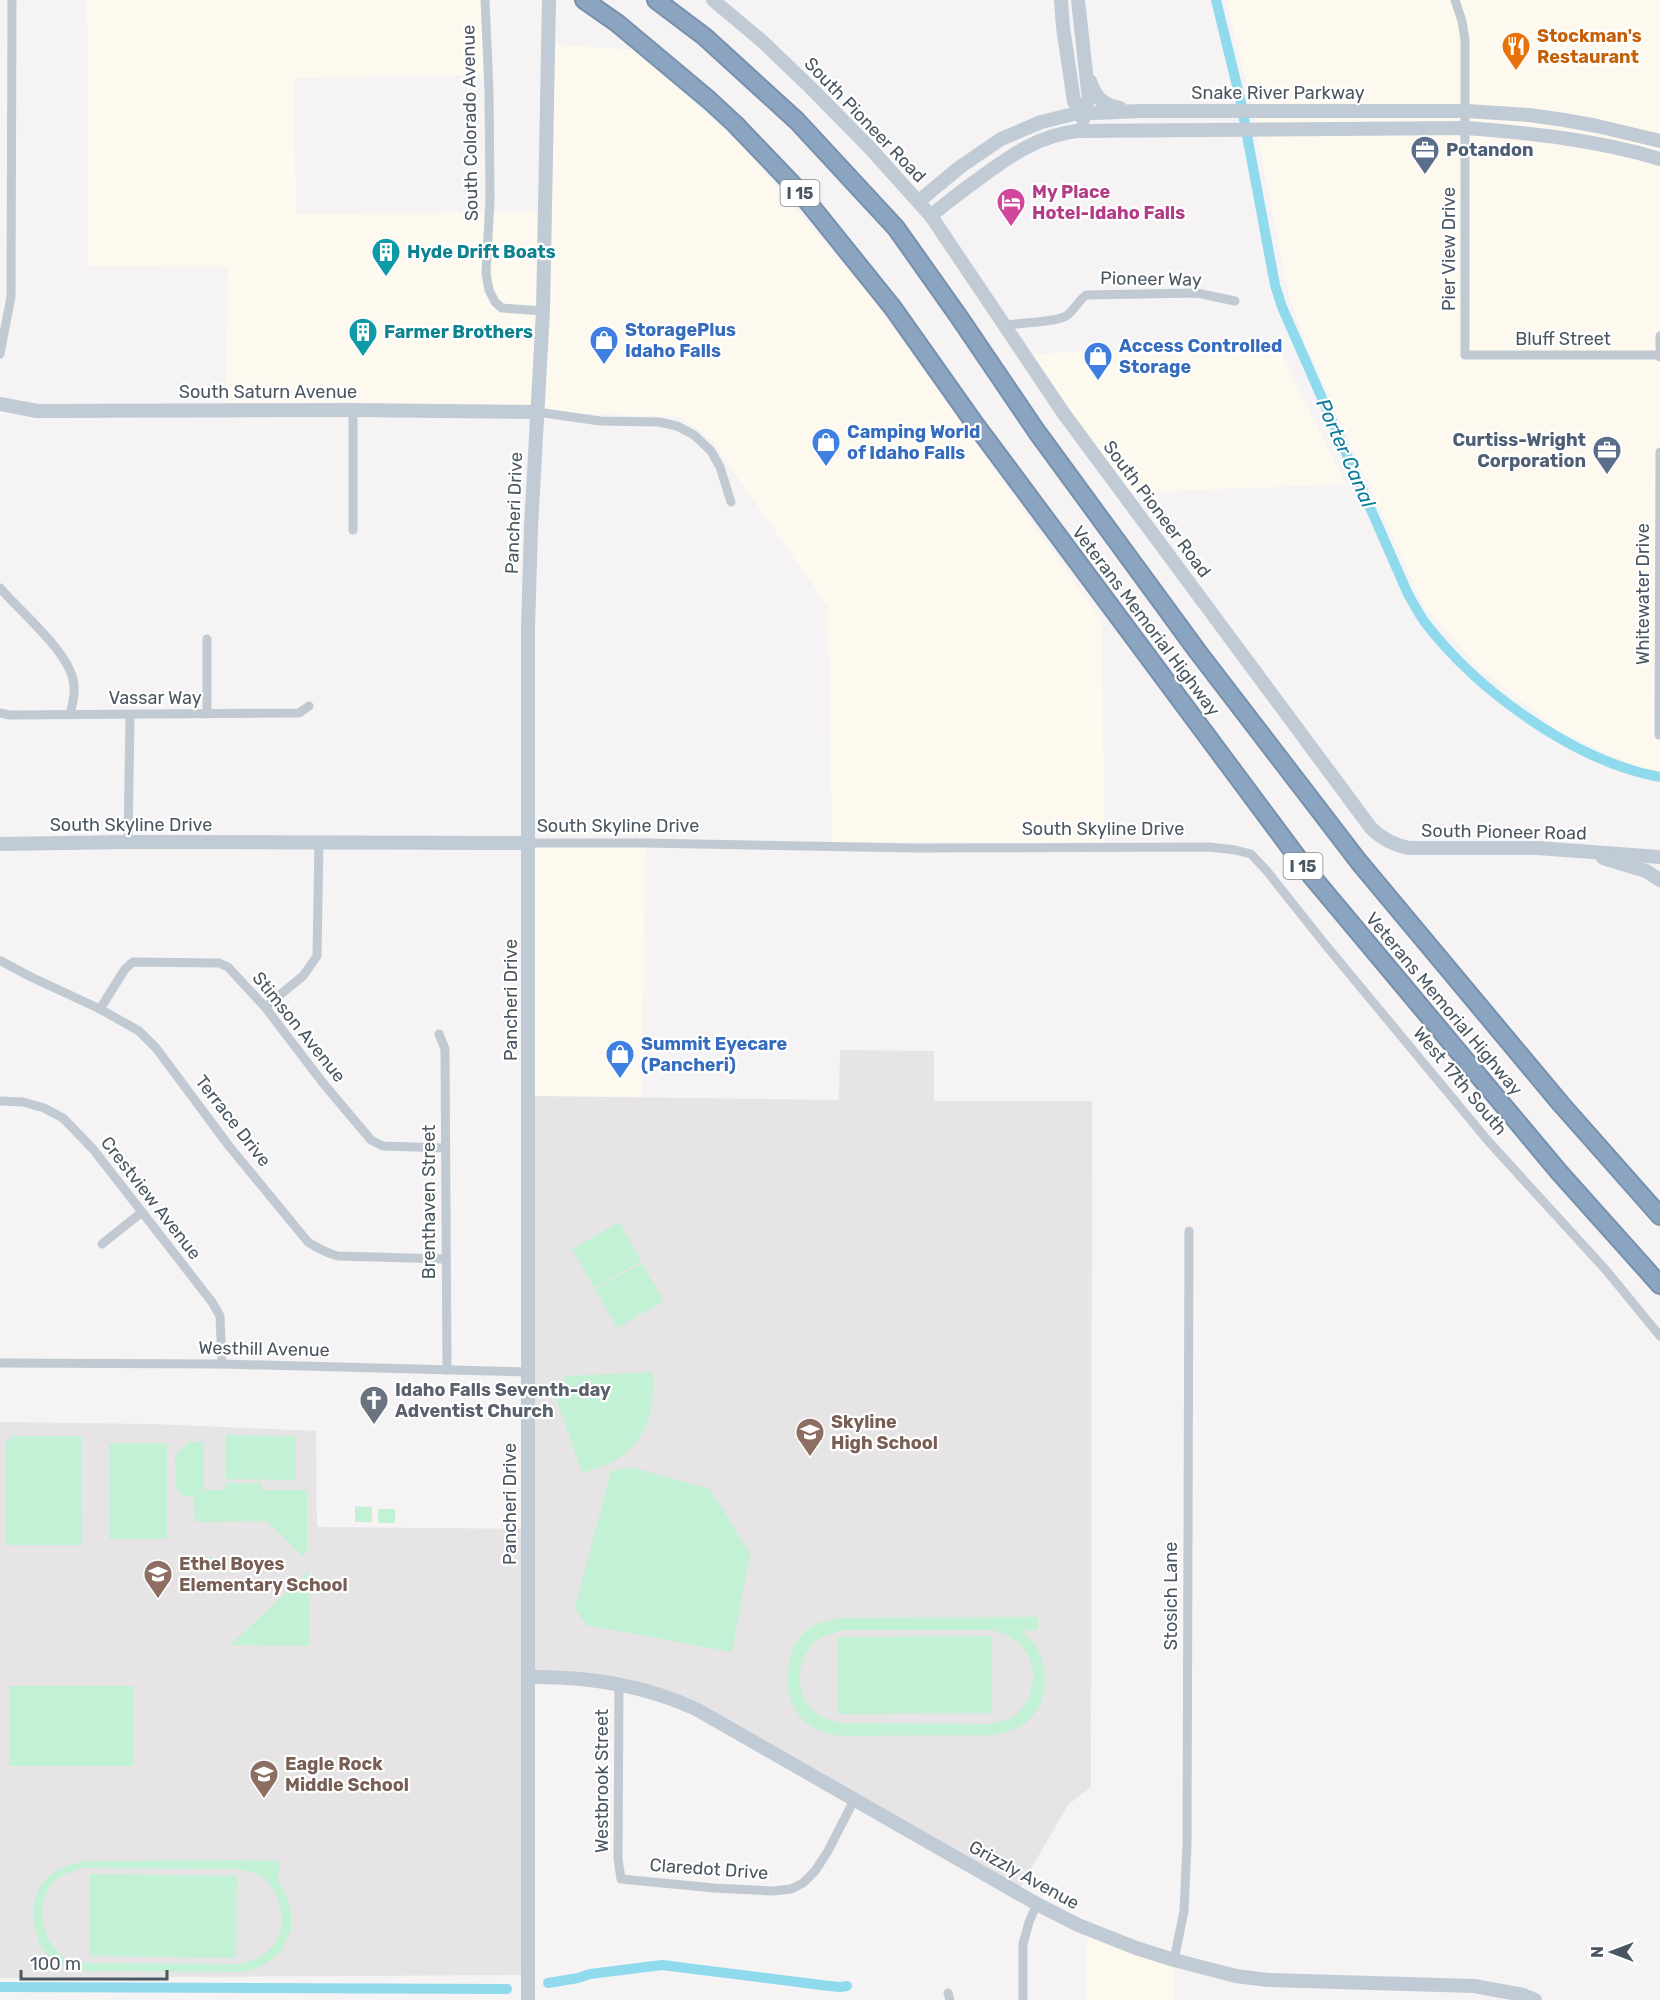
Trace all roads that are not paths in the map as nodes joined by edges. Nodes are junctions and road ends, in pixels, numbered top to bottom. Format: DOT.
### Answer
graph roads {
  1 [pos="12,0"];
  2 [pos="485,0"];
  3 [pos="549,0"];
  4 [pos="584,0"];
  5 [pos="656,0"];
  6 [pos="713,0"];
  7 [pos="1061,0"];
  8 [pos="1078,0"];
  9 [pos="1455,0"];
  10 [pos="1084,64"];
  11 [pos="1082,110"];
  12 [pos="1140,111"];
  13 [pos="1466,111"];
  14 [pos="1466,128"];
  15 [pos="1084,131"];
  16 [pos="1660,141"];
  17 [pos="1660,159"];
  18 [pos="919,201"];
  19 [pos="931,216"];
  20 [pos="1235,301"];
  21 [pos="543,311"];
  22 [pos="1004,326"];
  23 [pos="1660,336"];
  24 [pos="0,354"];
  25 [pos="1465,355"];
  26 [pos="1660,356"];
  27 [pos="0,404"];
  28 [pos="353,410"];
  29 [pos="537,412"];
  30 [pos="1660,452"];
  31 [pos="731,502"];
  32 [pos="353,530"];
  33 [pos="1660,533"];
  34 [pos="0,588"];
  35 [pos="207,639"];
  36 [pos="309,706"];
  37 [pos="0,713"];
  38 [pos="70,714"];
  39 [pos="207,714"];
  40 [pos="130,716"];
  41 [pos="1659,735"];
  42 [pos="128,842"];
  43 [pos="319,842"];
  44 [pos="529,843"];
  45 [pos="0,844"];
  46 [pos="1235,850"];
  47 [pos="1581,851"];
  48 [pos="1660,857"];
  49 [pos="1660,880"];
  50 [pos="0,962"];
  51 [pos="264,1007"];
  52 [pos="100,1009"];
  53 [pos="439,1035"];
  54 [pos="0,1101"];
  55 [pos="445,1148"];
  56 [pos="142,1212"];
  57 [pos="1660,1216"];
  58 [pos="1189,1231"];
  59 [pos="102,1244"];
  60 [pos="446,1259"];
  61 [pos="1660,1285"];
  62 [pos="1660,1336"];
  63 [pos="0,1363"];
  64 [pos="222,1365"];
  65 [pos="447,1370"];
  66 [pos="528,1372"];
  67 [pos="528,1677"];
  68 [pos="619,1684"];
  69 [pos="854,1800"];
  70 [pos="621,1878"];
  71 [pos="1037,1904"];
  72 [pos="1174,1960"];
  73 [pos="528,2000"];
  74 [pos="1023,2000"];
  75 [pos="1535,2000"];
  1 -- 24 [label="street"];
  2 -- 21 [label="street, South Colorado Avenue"];
  3 -- 21 [label="street, Pancheri Drive"];
  4 -- 61 [label="highway, Veterans Memorial Highway / I 15"];
  5 -- 57 [label="highway, Veterans Memorial Highway / I 15"];
  6 -- 18 [label="street, South Pioneer Road"];
  7 -- 11 [label="street"];
  8 -- 10 [label="street"];
  9 -- 13 [label="street, Pier View Drive"];
  10 -- 11 [label="street"];
  10 -- 12 [label="street"];
  11 -- 12 [label="street, Snake River Parkway"];
  11 -- 15 [label="street"];
  11 -- 18 [label="street, Snake River Parkway"];
  12 -- 13 [label="street, Snake River Parkway"];
  13 -- 14 [label="street, Pier View Drive"];
  13 -- 16 [label="street, Snake River Parkway"];
  14 -- 15 [label="street, Snake River Parkway"];
  14 -- 17 [label="street, Snake River Parkway"];
  14 -- 25 [label="street, Pier View Drive"];
  15 -- 19 [label="street, Snake River Parkway"];
  18 -- 19 [label="street, South Pioneer Road"];
  19 -- 22 [label="street, South Pioneer Road"];
  20 -- 22 [label="street, Pioneer Way"];
  21 -- 29 [label="street, Pancheri Drive"];
  22 -- 47 [label="street, South Pioneer Road"];
  23 -- 26 [label="street"];
  25 -- 26 [label="street, Bluff Street"];
  27 -- 28 [label="street, South Saturn Avenue"];
  28 -- 29 [label="street, South Saturn Avenue"];
  28 -- 32 [label="street"];
  29 -- 31 [label="street"];
  29 -- 44 [label="street, Pancheri Drive"];
  30 -- 33 [label="street, Whitewater Drive"];
  33 -- 41 [label="street, Whitewater Drive"];
  34 -- 38 [label="street"];
  35 -- 39 [label="street"];
  36 -- 39 [label="street, Vassar Way"];
  37 -- 38 [label="street, Vassar Way"];
  38 -- 40 [label="street, Vassar Way"];
  39 -- 40 [label="street, Vassar Way"];
  40 -- 42 [label="street"];
  42 -- 43 [label="street, South Skyline Drive"];
  42 -- 45 [label="street, South Skyline Drive"];
  43 -- 44 [label="street, South Skyline Drive"];
  43 -- 51 [label="street"];
  44 -- 46 [label="street, South Skyline Drive"];
  44 -- 66 [label="street, Pancheri Drive"];
  46 -- 62 [label="street, West 17th South"];
  47 -- 48 [label="street, South Pioneer Road"];
  47 -- 49 [label="street"];
  50 -- 52 [label="street, Terrace Drive"];
  51 -- 52 [label="street, Stimson Avenue"];
  51 -- 55 [label="street, Stimson Avenue"];
  52 -- 60 [label="street, Terrace Drive"];
  53 -- 55 [label="street, Brenthaven Street"];
  54 -- 56 [label="street, Crestview Avenue"];
  55 -- 60 [label="street, Brenthaven Street"];
  56 -- 59 [label="street"];
  56 -- 64 [label="street, Crestview Avenue"];
  58 -- 72 [label="street, Stosich Lane"];
  60 -- 65 [label="street, Brenthaven Street"];
  63 -- 64 [label="street, Westhill Avenue"];
  64 -- 65 [label="street, Westhill Avenue"];
  65 -- 66 [label="street, Westhill Avenue"];
  66 -- 67 [label="street, Pancheri Drive"];
  67 -- 68 [label="street, Grizzly Avenue"];
  67 -- 73 [label="street, Pancheri Drive"];
  68 -- 69 [label="street, Grizzly Avenue"];
  68 -- 70 [label="street, Westbrook Street"];
  69 -- 70 [label="street, Claredot Drive"];
  69 -- 71 [label="street, Grizzly Avenue"];
  71 -- 72 [label="street, Grizzly Avenue"];
  71 -- 74 [label="street"];
  72 -- 75 [label="street, Grizzly Avenue"];
}
